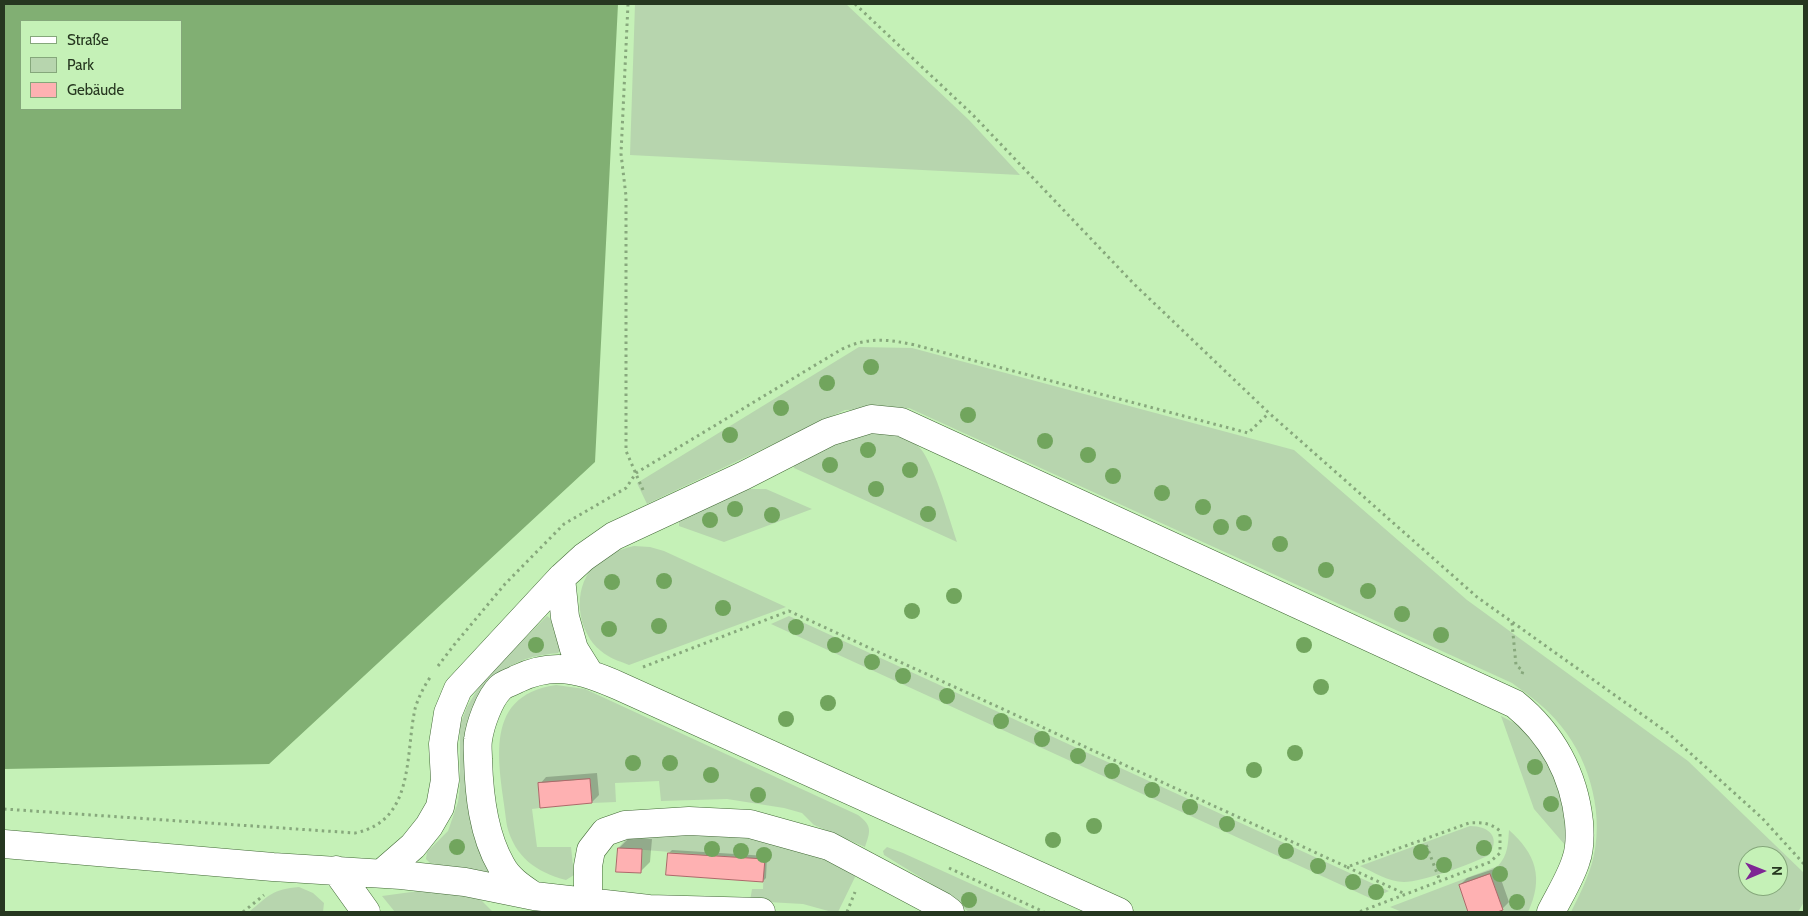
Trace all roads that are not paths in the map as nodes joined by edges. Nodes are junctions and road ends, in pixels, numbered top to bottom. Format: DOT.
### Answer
graph roads {
  1 [pos="561,578"];
  2 [pos="589,673"];
  3 [pos="4,844"];
  4 [pos="336,870"];
  5 [pos="382,873"];
  6 [pos="534,896"];
  7 [pos="500,900"];
  8 [pos="588,902"];
  9 [pos="650,911"];
  10 [pos="366,912"];
  11 [pos="761,912"];
  12 [pos="950,912"];
  13 [pos="1119,912"];
  14 [pos="1551,912"];
  1 -- 2 [label="lane"];
  1 -- 5 [label="lane"];
  1 -- 14 [label="lane"];
  2 -- 6 [label="lane"];
  2 -- 13 [label="lane"];
  3 -- 4 [label="lane"];
  4 -- 5 [label="lane"];
  4 -- 10 [label="lane"];
  5 -- 7 [label="lane"];
  6 -- 7 [label="lane"];
  6 -- 8 [label="lane"];
  8 -- 9 [label="lane"];
  8 -- 12 [label="lane"];
  9 -- 11 [label="lane"];
}
